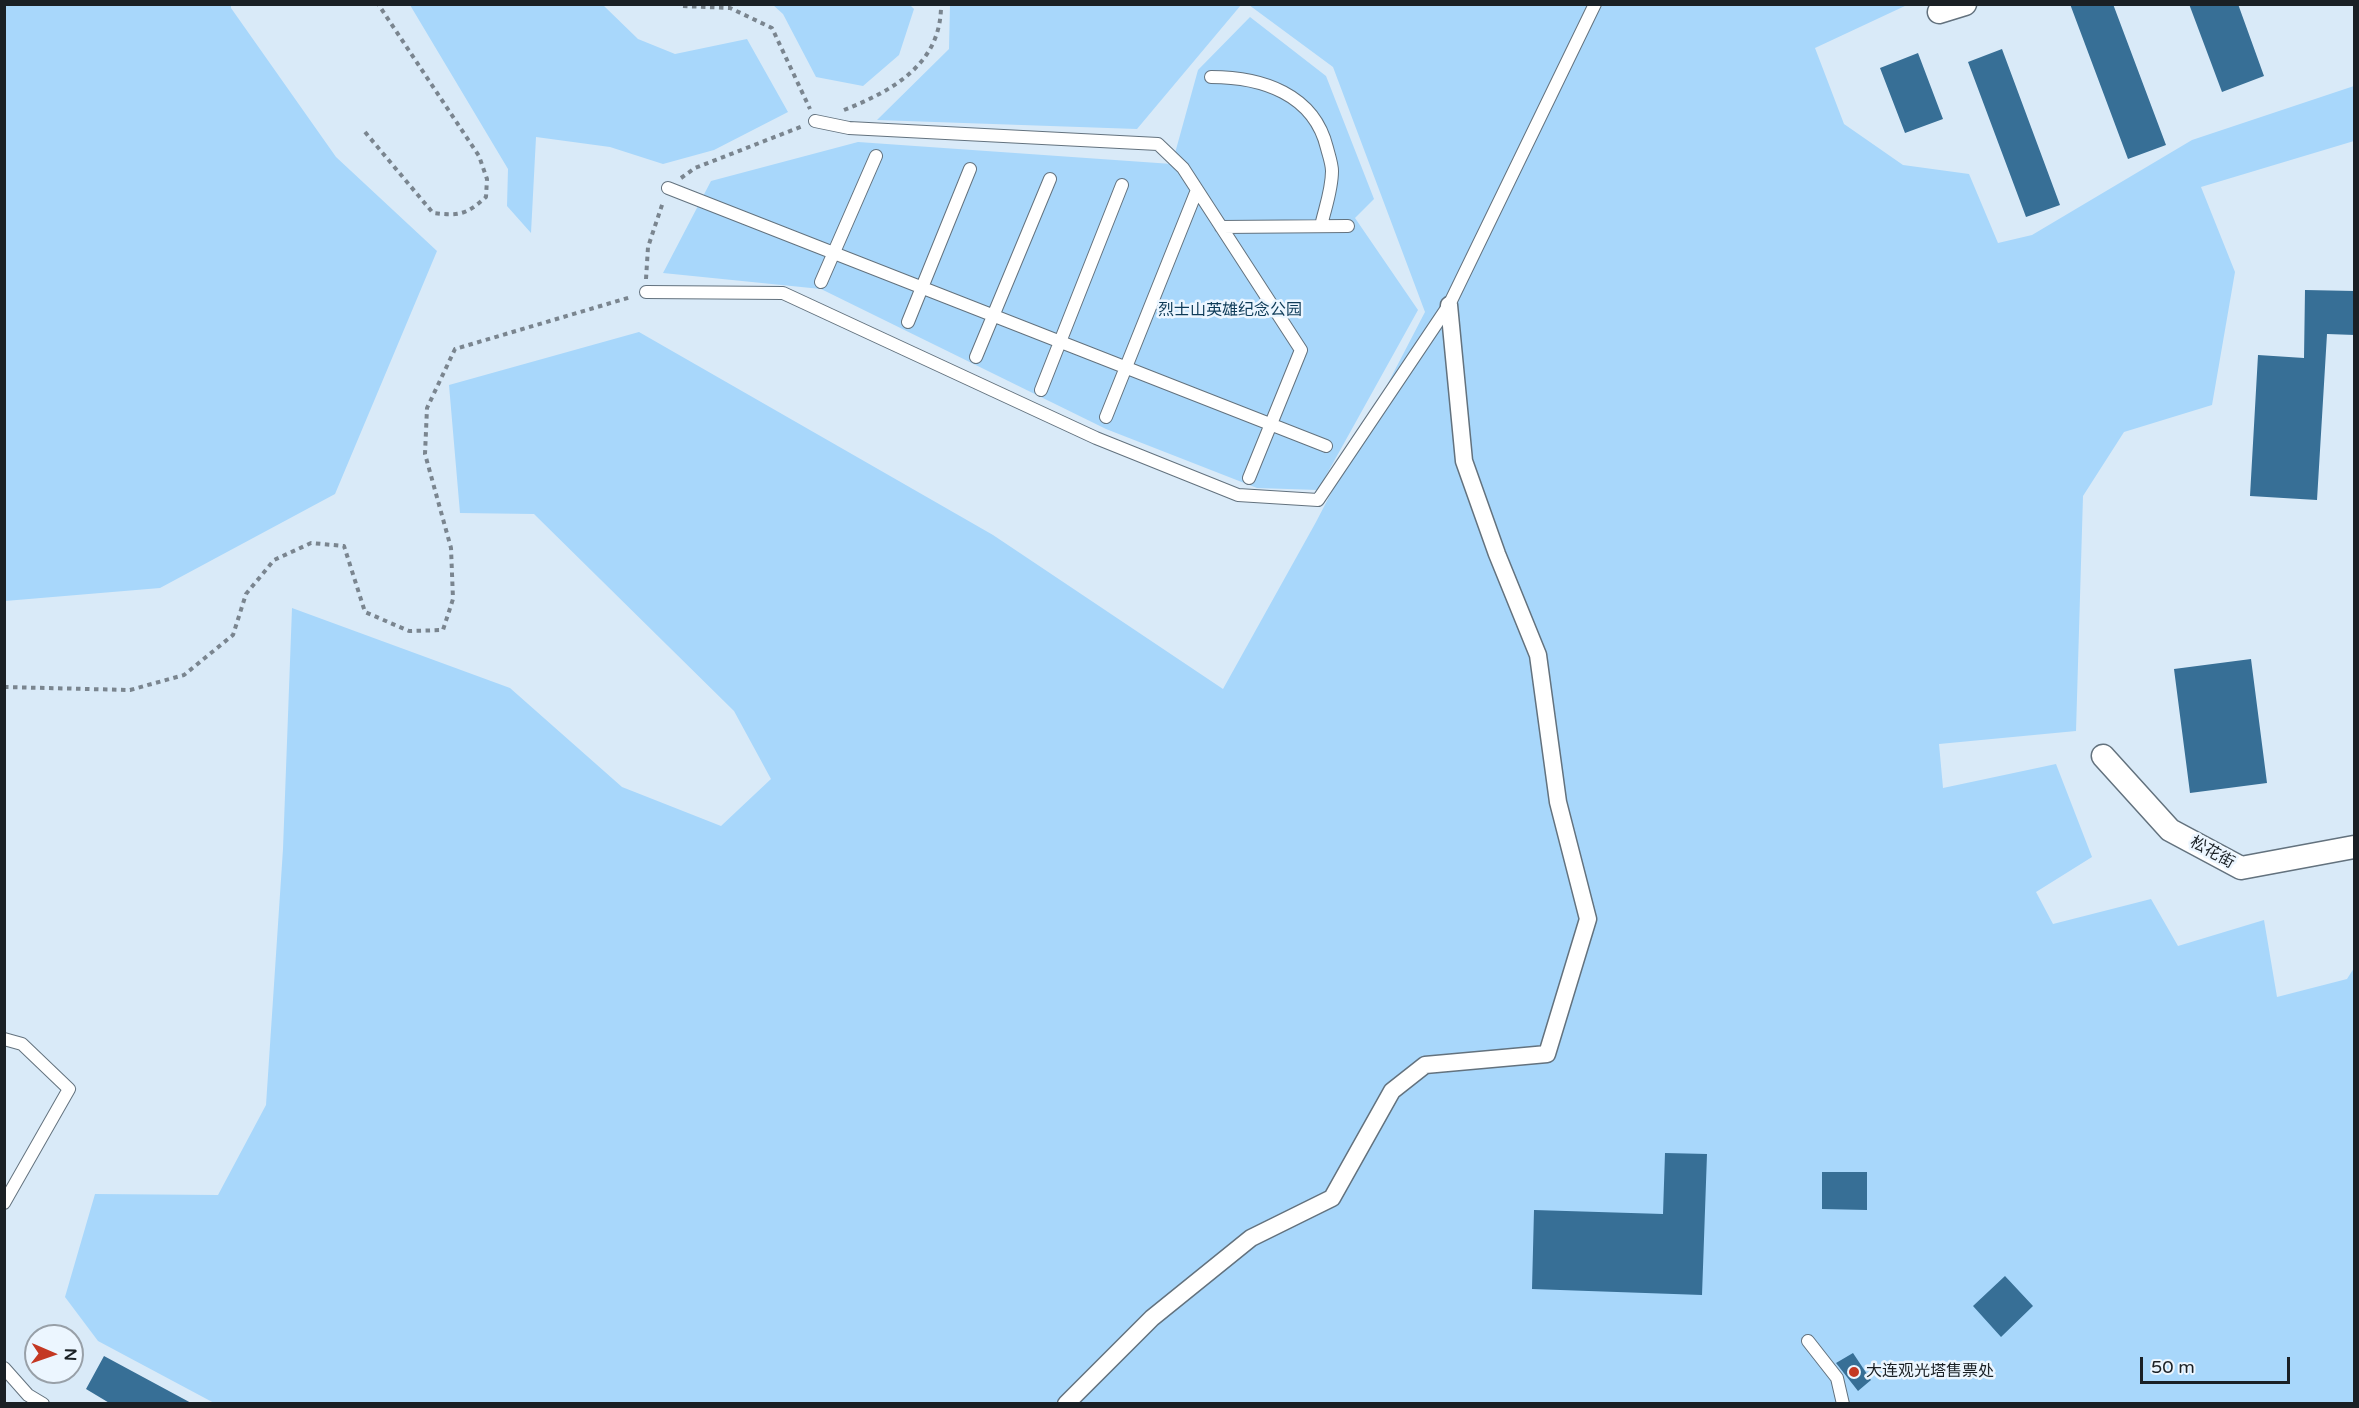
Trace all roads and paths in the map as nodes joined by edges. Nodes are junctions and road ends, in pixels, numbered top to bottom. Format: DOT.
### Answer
graph roads {
  1 [pos="378,4"];
  2 [pos="941,4"];
  3 [pos="1594,4"];
  4 [pos="1965,4"];
  5 [pos="683,6"];
  6 [pos="1939,12"];
  7 [pos="1211,77"];
  8 [pos="815,121"];
  9 [pos="364,132"];
  10 [pos="876,156"];
  11 [pos="970,169"];
  12 [pos="1050,179"];
  13 [pos="1122,185"];
  14 [pos="668,188"];
  15 [pos="1197,190"];
  16 [pos="1321,226"];
  17 [pos="1348,226"];
  18 [pos="1221,227"];
  19 [pos="834,252"];
  20 [pos="821,282"];
  21 [pos="922,286"];
  22 [pos="646,292"];
  23 [pos="1449,304"];
  24 [pos="994,315"];
  25 [pos="908,322"];
  26 [pos="1060,341"];
  27 [pos="976,357"];
  28 [pos="1126,367"];
  29 [pos="1041,390"];
  30 [pos="1106,417"];
  31 [pos="1270,424"];
  32 [pos="1326,446"];
  33 [pos="1249,478"];
  34 [pos="4,687"];
  35 [pos="2103,756"];
  36 [pos="2355,847"];
  37 [pos="4,1039"];
  38 [pos="4,1203"];
  39 [pos="1808,1341"];
  40 [pos="4,1368"];
  41 [pos="43,1404"];
  42 [pos="1066,1404"];
  43 [pos="1843,1404"];
  1 -- 9 [label="path"];
  2 -- 8 [label="path"];
  3 -- 23 [label="lane"];
  4 -- 6 [label="street"];
  5 -- 8 [label="path"];
  7 -- 16 [label="lane"];
  8 -- 14 [label="path"];
  8 -- 15 [label="lane"];
  10 -- 19 [label="lane"];
  11 -- 21 [label="lane"];
  12 -- 24 [label="lane"];
  13 -- 26 [label="lane"];
  14 -- 19 [label="lane"];
  14 -- 22 [label="path"];
  15 -- 18 [label="lane"];
  15 -- 28 [label="lane"];
  16 -- 17 [label="lane"];
  16 -- 18 [label="lane"];
  18 -- 31 [label="lane"];
  19 -- 20 [label="lane"];
  19 -- 21 [label="lane"];
  21 -- 24 [label="lane"];
  21 -- 25 [label="lane"];
  22 -- 23 [label="lane"];
  22 -- 34 [label="path"];
  23 -- 42 [label="street"];
  24 -- 26 [label="lane"];
  24 -- 27 [label="lane"];
  26 -- 28 [label="lane"];
  26 -- 29 [label="lane"];
  28 -- 30 [label="lane"];
  28 -- 31 [label="lane"];
  31 -- 32 [label="lane"];
  31 -- 33 [label="lane"];
  35 -- 36 [label="street, 松花街"];
  37 -- 38 [label="lane"];
  39 -- 43 [label="lane"];
  40 -- 41 [label="lane"];
}
